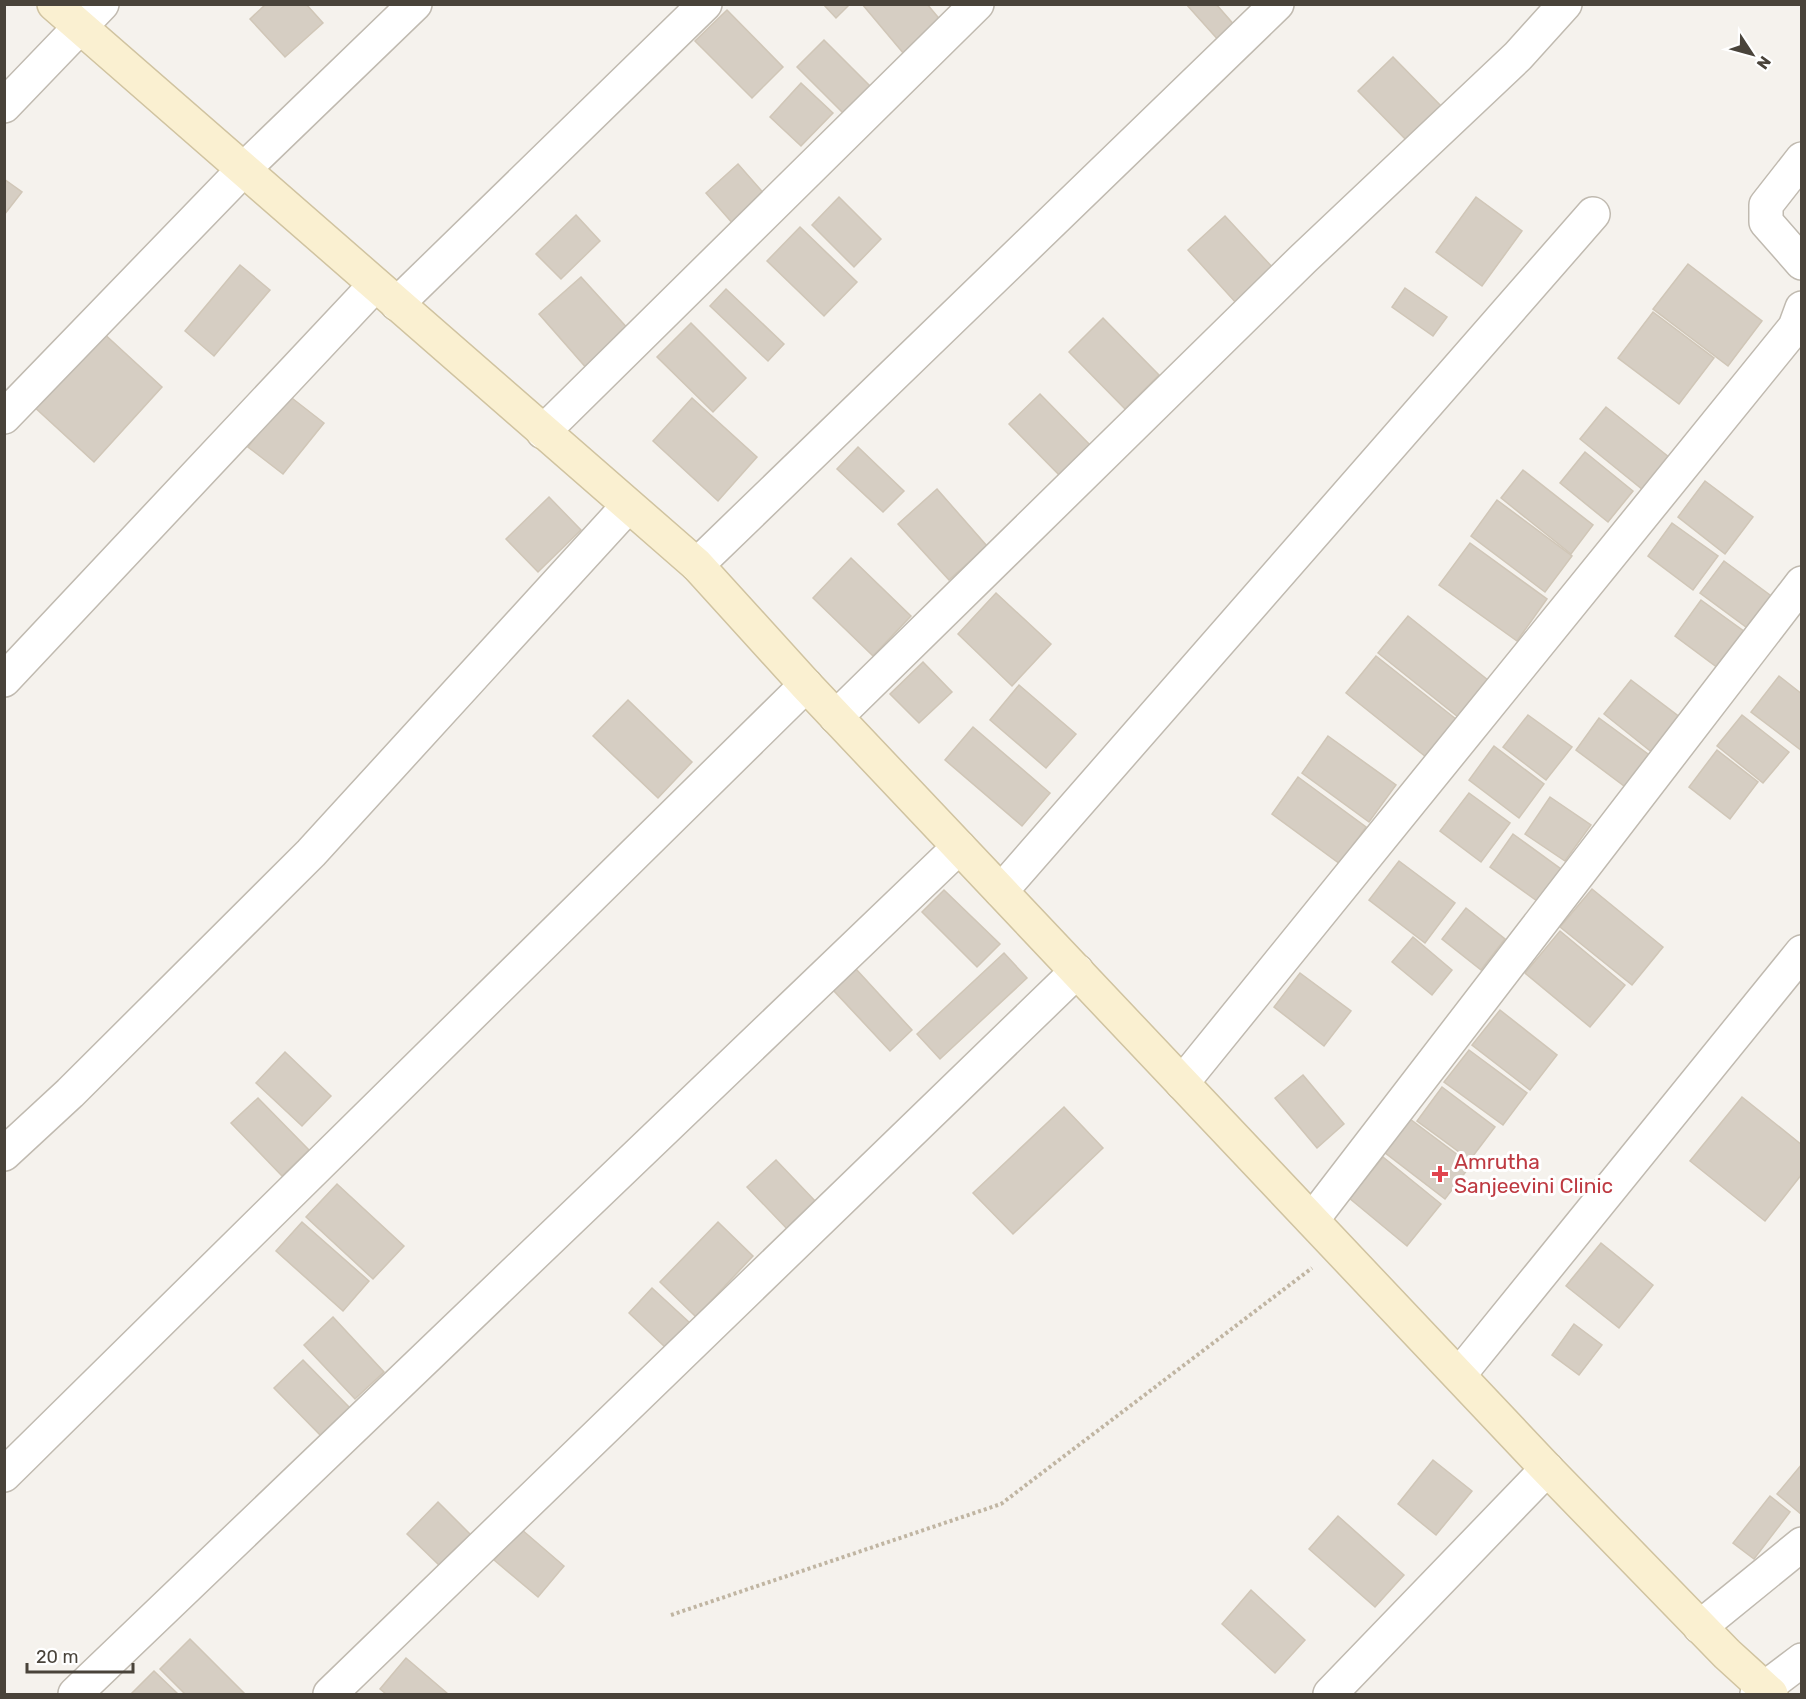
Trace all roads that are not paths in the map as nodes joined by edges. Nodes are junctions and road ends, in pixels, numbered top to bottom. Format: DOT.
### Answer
graph roads {
  1 [pos="54,4"];
  2 [pos="415,4"];
  3 [pos="705,4"];
  4 [pos="977,4"];
  5 [pos="1277,4"];
  6 [pos="1565,4"];
  7 [pos="90,15"];
  8 [pos="4,106"];
  9 [pos="1802,159"];
  10 [pos="243,170"];
  11 [pos="1593,214"];
  12 [pos="1802,263"];
  13 [pos="386,294"];
  14 [pos="1802,308"];
  15 [pos="4,417"];
  16 [pos="543,432"];
  17 [pos="628,506"];
  18 [pos="696,565"];
  19 [pos="1802,583"];
  20 [pos="4,680"];
  21 [pos="806,685"];
  22 [pos="836,717"];
  23 [pos="959,847"];
  24 [pos="1000,891"];
  25 [pos="1802,952"];
  26 [pos="1077,971"];
  27 [pos="1182,1083"];
  28 [pos="4,1154"];
  29 [pos="1312,1220"];
  30 [pos="1459,1376"];
  31 [pos="1547,1469"];
  32 [pos="4,1475"];
  33 [pos="1802,1544"];
  34 [pos="1700,1627"];
  35 [pos="1802,1660"];
  36 [pos="1753,1681"];
  37 [pos="75,1695"];
  38 [pos="330,1695"];
  39 [pos="1330,1695"];
  1 -- 7 [label="main road"];
  2 -- 10 [label="street"];
  3 -- 13 [label="street"];
  4 -- 16 [label="street"];
  5 -- 18 [label="street"];
  6 -- 22 [label="street"];
  7 -- 8 [label="street"];
  7 -- 10 [label="main road"];
  9 -- 12 [label="street"];
  10 -- 13 [label="main road"];
  10 -- 15 [label="street"];
  11 -- 24 [label="street"];
  13 -- 16 [label="main road"];
  13 -- 20 [label="street"];
  14 -- 27 [label="street"];
  16 -- 17 [label="main road"];
  17 -- 18 [label="main road"];
  17 -- 28 [label="street"];
  18 -- 21 [label="main road"];
  19 -- 29 [label="street"];
  21 -- 22 [label="main road"];
  21 -- 32 [label="street"];
  22 -- 23 [label="main road"];
  23 -- 24 [label="main road"];
  23 -- 37 [label="street"];
  24 -- 26 [label="main road"];
  25 -- 30 [label="street"];
  26 -- 27 [label="main road"];
  26 -- 38 [label="street"];
  27 -- 29 [label="main road"];
  29 -- 30 [label="main road"];
  30 -- 31 [label="main road"];
  31 -- 34 [label="main road"];
  31 -- 39 [label="street"];
  33 -- 34 [label="street"];
  34 -- 36 [label="main road"];
  35 -- 36 [label="street"];
}
